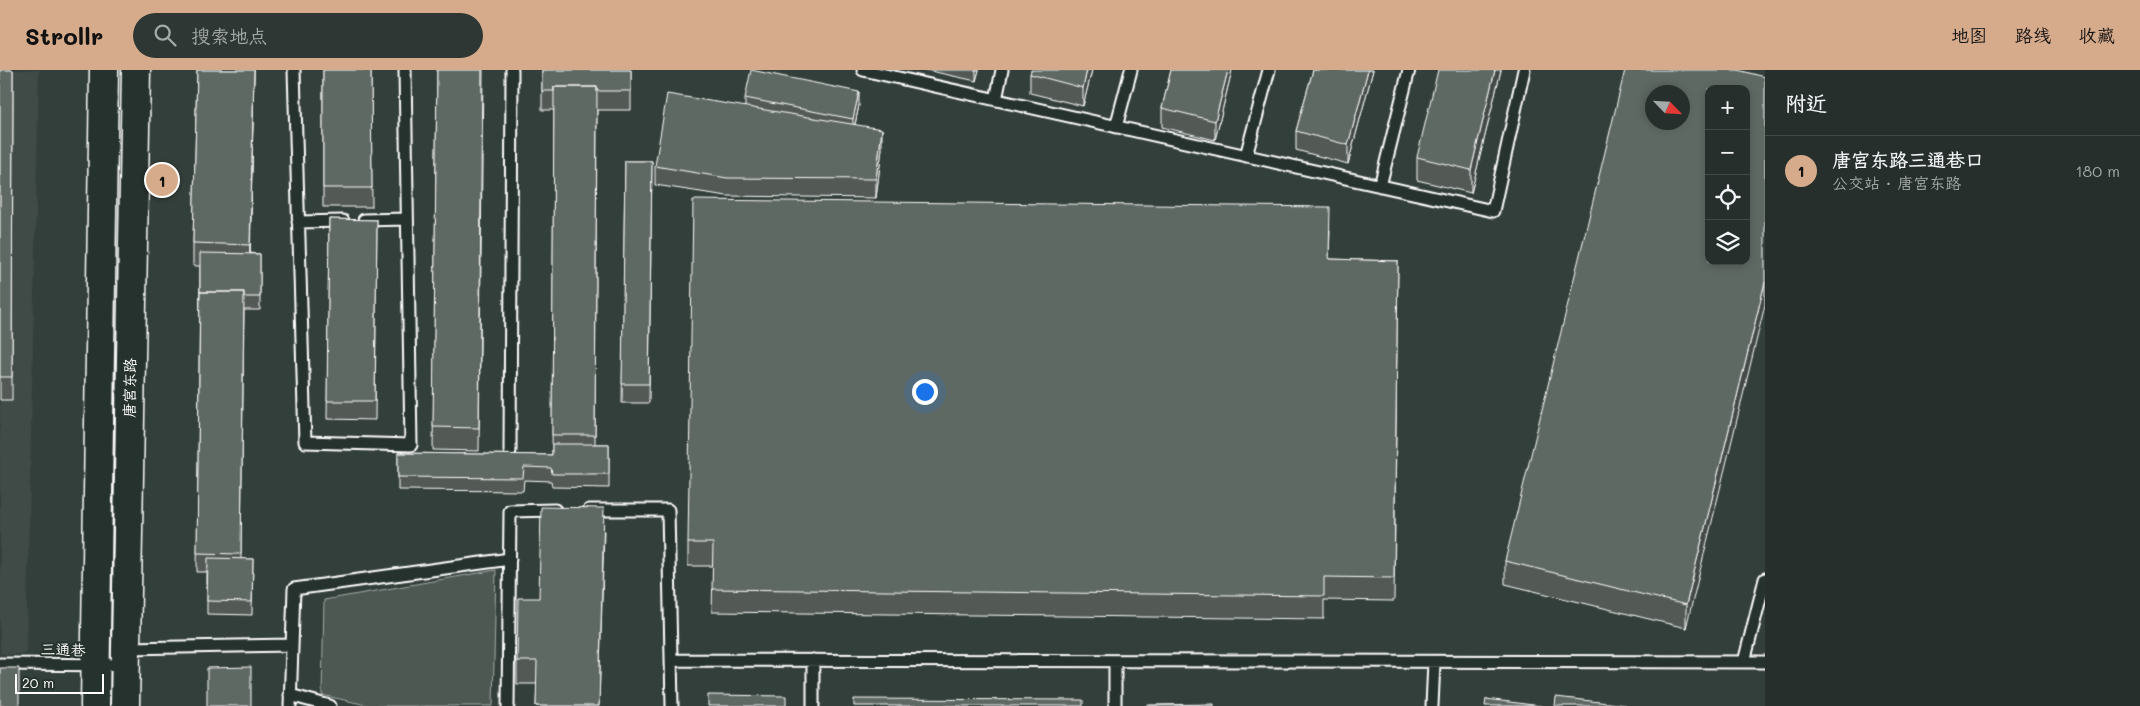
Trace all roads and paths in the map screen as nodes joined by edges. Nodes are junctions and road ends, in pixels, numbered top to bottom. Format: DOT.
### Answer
graph roads {
  1 [pos="104,70"];
  2 [pos="136,70"];
  3 [pos="294,70"];
  4 [pos="405,70"];
  5 [pos="512,70"];
  6 [pos="863,70"];
  7 [pos="1002,70"];
  8 [pos="1131,70"];
  9 [pos="1269,70"];
  10 [pos="1409,70"];
  11 [pos="1524,70"];
  12 [pos="895,73"];
  13 [pos="996,100"];
  14 [pos="1116,127"];
  15 [pos="1246,156"];
  16 [pos="1380,186"];
  17 [pos="407,219"];
  18 [pos="298,222"];
  19 [pos="510,451"];
  20 [pos="510,559"];
  21 [pos="1765,579"];
  22 [pos="292,645"];
  23 [pos="126,657"];
  24 [pos="672,660"];
  25 [pos="812,660"];
  26 [pos="1115,661"];
  27 [pos="1434,662"];
  28 [pos="1744,662"];
  29 [pos="1765,662"];
  30 [pos="0,664"];
  31 [pos="95,665"];
  32 [pos="290,701"];
  33 [pos="95,706"];
  34 [pos="125,706"];
  35 [pos="330,706"];
  36 [pos="508,706"];
  37 [pos="672,706"];
  38 [pos="813,706"];
  39 [pos="1115,706"];
  40 [pos="1432,706"];
  1 -- 31 [label="street, 唐宫东路"];
  2 -- 23 [label="street, 唐宫东路"];
  3 -- 18 [label="lane"];
  4 -- 17 [label="lane"];
  5 -- 19 [label="lane"];
  6 -- 12 [label="lane"];
  7 -- 13 [label="lane"];
  8 -- 14 [label="lane"];
  9 -- 15 [label="lane"];
  10 -- 16 [label="lane"];
  11 -- 16 [label="lane"];
  12 -- 13 [label="lane"];
  13 -- 14 [label="lane"];
  14 -- 15 [label="lane"];
  15 -- 16 [label="lane"];
  17 -- 18 [label="lane"];
  17 -- 18 [label="lane"];
  20 -- 22 [label="lane"];
  20 -- 24 [label="lane"];
  20 -- 36 [label="lane"];
  21 -- 28 [label="lane"];
  22 -- 23 [label="lane, 三通巷"];
  22 -- 32 [label="lane"];
  23 -- 31 [label="lane, 三通巷"];
  23 -- 34 [label="street, 唐宫东路"];
  24 -- 25 [label="lane"];
  24 -- 37 [label="lane"];
  25 -- 26 [label="lane"];
  25 -- 38 [label="lane"];
  26 -- 27 [label="lane"];
  26 -- 39 [label="lane"];
  27 -- 28 [label="lane"];
  27 -- 40 [label="lane"];
  28 -- 29 [label="lane"];
  30 -- 31 [label="lane, 三通巷"];
  31 -- 33 [label="street, 唐宫东路"];
  32 -- 35 [label="lane"];
}
